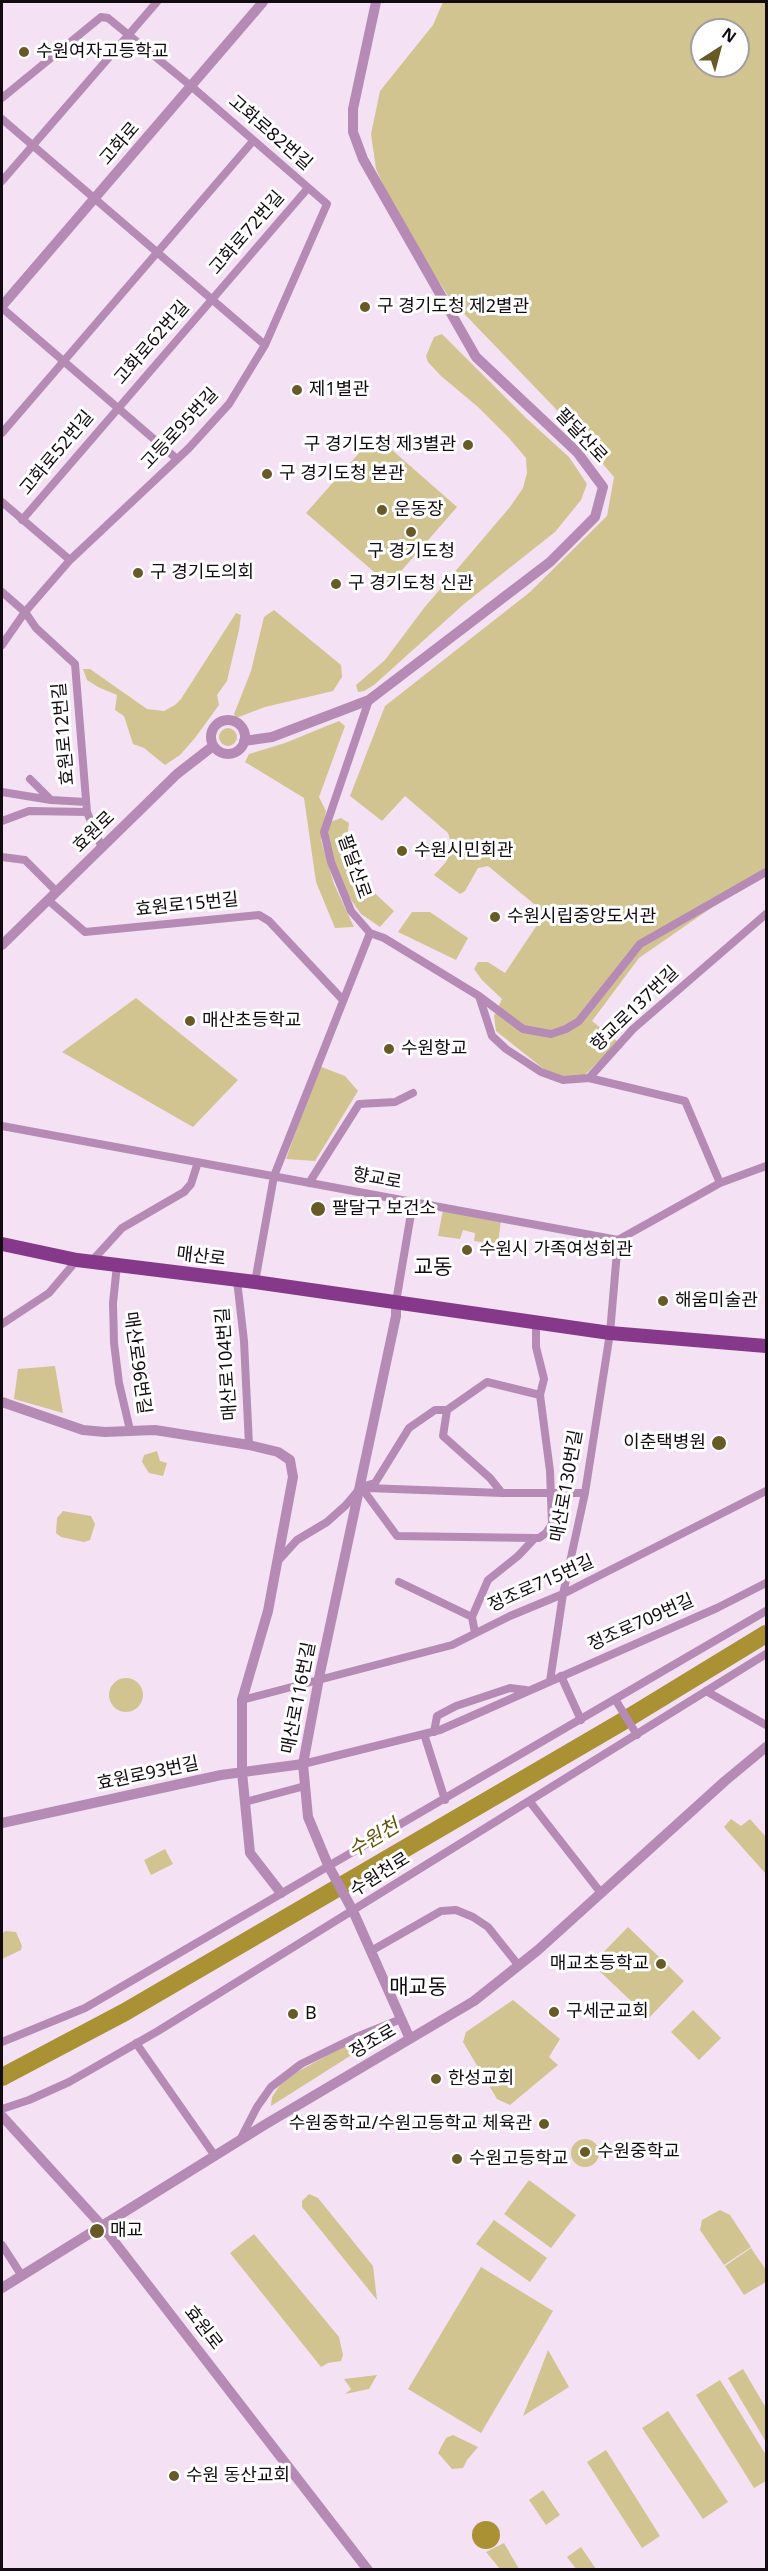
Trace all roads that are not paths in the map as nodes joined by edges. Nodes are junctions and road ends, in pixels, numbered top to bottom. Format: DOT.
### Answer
graph roads {
  1 [pos="157,2"];
  2 [pos="263,2"];
  3 [pos="376,2"];
  4 [pos="129,34"];
  5 [pos="191,86"];
  6 [pos="2,98"];
  7 [pos="2,119"];
  8 [pos="253,141"];
  9 [pos="33,145"];
  10 [pos="2,181"];
  11 [pos="308,188"];
  12 [pos="95,199"];
  13 [pos="327,204"];
  14 [pos="156,253"];
  15 [pos="211,300"];
  16 [pos="2,307"];
  17 [pos="265,345"];
  18 [pos="63,361"];
  19 [pos="117,408"];
  20 [pos="2,433"];
  21 [pos="177,459"];
  22 [pos="2,502"];
  23 [pos="22,520"];
  24 [pos="70,560"];
  25 [pos="2,592"];
  26 [pos="25,612"];
  27 [pos="2,645"];
  28 [pos="369,700"];
  29 [pos="244,741"];
  30 [pos="213,746"];
  31 [pos="30,779"];
  32 [pos="2,792"];
  33 [pos="51,800"];
  34 [pos="86,802"];
  35 [pos="87,812"];
  36 [pos="2,821"];
  37 [pos="102,849"];
  38 [pos="2,856"];
  39 [pos="766,872"];
  40 [pos="56,891"];
  41 [pos="48,900"];
  42 [pos="766,915"];
  43 [pos="370,933"];
  44 [pos="2,945"];
  45 [pos="479,996"];
  46 [pos="342,999"];
  47 [pos="589,1078"];
  48 [pos="413,1093"];
  49 [pos="2,1126"];
  50 [pos="198,1162"];
  51 [pos="766,1166"];
  52 [pos="274,1176"];
  53 [pos="309,1183"];
  54 [pos="720,1183"];
  55 [pos="413,1202"];
  56 [pos="618,1240"];
  57 [pos="2,1244"];
  58 [pos="84,1261"];
  59 [pos="117,1265"];
  60 [pos="237,1280"];
  61 [pos="255,1282"];
  62 [pos="396,1302"];
  63 [pos="536,1321"];
  64 [pos="2,1324"];
  65 [pos="610,1333"];
  66 [pos="766,1346"];
  67 [pos="540,1395"];
  68 [pos="2,1402"];
  69 [pos="447,1410"];
  70 [pos="130,1430"];
  71 [pos="249,1445"];
  72 [pos="361,1487"];
  73 [pos="766,1491"];
  74 [pos="502,1493"];
  75 [pos="549,1493"];
  76 [pos="585,1493"];
  77 [pos="535,1538"];
  78 [pos="277,1562"];
  79 [pos="399,1581"];
  80 [pos="766,1583"];
  81 [pos="563,1594"];
  82 [pos="766,1611"];
  83 [pos="472,1617"];
  84 [pos="475,1633"];
  85 [pos="766,1654"];
  86 [pos="561,1676"];
  87 [pos="550,1681"];
  88 [pos="318,1682"];
  89 [pos="528,1690"];
  90 [pos="706,1690"];
  91 [pos="615,1699"];
  92 [pos="242,1700"];
  93 [pos="581,1720"];
  94 [pos="766,1725"];
  95 [pos="429,1733"];
  96 [pos="638,1735"];
  97 [pos="766,1747"];
  98 [pos="303,1764"];
  99 [pos="242,1772"];
  100 [pos="305,1786"];
  101 [pos="445,1800"];
  102 [pos="245,1802"];
  103 [pos="530,1802"];
  104 [pos="2,1823"];
  105 [pos="330,1869"];
  106 [pos="281,1893"];
  107 [pos="601,1893"];
  108 [pos="351,1908"];
  109 [pos="372,1951"];
  110 [pos="519,1966"];
  111 [pos="401,2019"];
  112 [pos="410,2039"];
  113 [pos="2,2042"];
  114 [pos="136,2043"];
  115 [pos="2,2109"];
  116 [pos="2,2116"];
  117 [pos="240,2140"];
  118 [pos="215,2156"];
  119 [pos="103,2227"];
  120 [pos="2,2245"];
  121 [pos="22,2276"];
  122 [pos="2,2288"];
  123 [pos="368,2570"];
  1 -- 4 [label="street"];
  2 -- 5 [label="street, 고화로"];
  3 -- 28 [label="street, 팔달산로"];
  4 -- 5 [label="street, 고화로82번길"];
  4 -- 6 [label="street, 고화로82번길"];
  4 -- 9 [label="street"];
  5 -- 8 [label="street, 고화로82번길"];
  5 -- 12 [label="street, 고화로"];
  7 -- 9 [label="street, 고화로72번길"];
  8 -- 11 [label="street, 고화로82번길"];
  8 -- 14 [label="street"];
  9 -- 10 [label="street"];
  9 -- 12 [label="street, 고화로72번길"];
  11 -- 13 [label="street, 고화로82번길"];
  11 -- 15 [label="street, 고화로72번길"];
  12 -- 14 [label="street, 고화로72번길"];
  12 -- 16 [label="street, 고화로"];
  13 -- 17 [label="street, 고등로95번길"];
  14 -- 15 [label="street, 고화로72번길"];
  14 -- 18 [label="street"];
  15 -- 17 [label="street, 고화로72번길"];
  15 -- 19 [label="street, 고화로62번길"];
  16 -- 18 [label="street, 고화로62번길"];
  17 -- 21 [label="street, 고등로95번길"];
  18 -- 19 [label="street, 고화로62번길"];
  18 -- 20 [label="street"];
  19 -- 21 [label="street, 고화로62번길"];
  19 -- 23 [label="street, 고화로52번길"];
  21 -- 24 [label="street, 고등로95번길"];
  22 -- 23 [label="street, 고화로52번길"];
  23 -- 24 [label="street, 고화로52번길"];
  24 -- 26 [label="street, 고등로95번길"];
  25 -- 26 [label="street, 효원로12번길"];
  26 -- 27 [label="street, 고등로95번길"];
  26 -- 34 [label="street, 효원로12번길"];
  28 -- 29 [label="street"];
  28 -- 43 [label="street, 팔달산로"];
  29 -- 30 [label="street"];
  29 -- 30 [label="street, 효원로"];
  30 -- 37 [label="street, 효원로"];
  31 -- 33 [label="street, 효원로12번길"];
  32 -- 33 [label="street"];
  33 -- 34 [label="street, 효원로12번길"];
  34 -- 35 [label="street, 효원로12번길"];
  35 -- 36 [label="street"];
  35 -- 37 [label="street, 효원로12번길"];
  37 -- 40 [label="street, 효원로"];
  38 -- 40 [label="street"];
  39 -- 45 [label="street, 팔달산로"];
  40 -- 41 [label="street, 효원로"];
  41 -- 44 [label="street, 효원로"];
  41 -- 46 [label="street, 효원로15번길"];
  42 -- 47 [label="street, 향교로137번길"];
  43 -- 45 [label="street, 팔달산로"];
  43 -- 46 [label="street"];
  45 -- 47 [label="street"];
  46 -- 52 [label="street"];
  47 -- 54 [label="street, 향교로137번길"];
  48 -- 53 [label="street"];
  49 -- 50 [label="street, 향교로"];
  50 -- 52 [label="street, 향교로"];
  50 -- 58 [label="street"];
  51 -- 54 [label="street"];
  52 -- 53 [label="street, 향교로"];
  52 -- 61 [label="street"];
  53 -- 55 [label="street, 향교로"];
  54 -- 56 [label="street"];
  55 -- 56 [label="street, 향교로"];
  55 -- 62 [label="street"];
  56 -- 65 [label="street, 매산로130번길"];
  57 -- 58 [label="main road, 매산로"];
  58 -- 59 [label="main road, 매산로"];
  58 -- 64 [label="street"];
  59 -- 60 [label="main road, 매산로"];
  59 -- 70 [label="street, 매산로96번길"];
  60 -- 61 [label="main road, 매산로"];
  60 -- 71 [label="street, 매산로104번길"];
  61 -- 62 [label="main road, 매산로"];
  62 -- 63 [label="main road, 매산로"];
  62 -- 72 [label="street, 매산로116번길"];
  63 -- 65 [label="main road, 매산로"];
  63 -- 67 [label="street"];
  65 -- 66 [label="main road, 매산로"];
  65 -- 76 [label="street, 매산로130번길"];
  67 -- 69 [label="street"];
  67 -- 75 [label="street"];
  68 -- 70 [label="street, 매산로96번길"];
  69 -- 72 [label="street"];
  69 -- 74 [label="street"];
  70 -- 71 [label="street, 매산로96번길"];
  71 -- 78 [label="street, 매산로96번길"];
  72 -- 74 [label="street"];
  72 -- 77 [label="street"];
  72 -- 78 [label="street"];
  72 -- 88 [label="street, 매산로116번길"];
  73 -- 81 [label="street, 정조로715번길"];
  74 -- 75 [label="street"];
  75 -- 76 [label="street"];
  75 -- 77 [label="street"];
  76 -- 81 [label="street, 매산로130번길"];
  77 -- 83 [label="street"];
  78 -- 92 [label="street"];
  79 -- 83 [label="street"];
  80 -- 86 [label="street, 정조로709번길"];
  81 -- 84 [label="street, 정조로715번길"];
  81 -- 87 [label="street, 매산로130번길"];
  82 -- 91 [label="street, 수원천로"];
  83 -- 84 [label="street"];
  84 -- 88 [label="street, 정조로715번길"];
  85 -- 90 [label="street, 수원천로"];
  86 -- 87 [label="street, 정조로709번길"];
  86 -- 93 [label="street"];
  87 -- 89 [label="street, 정조로709번길"];
  88 -- 92 [label="street, 정조로715번길"];
  88 -- 98 [label="street, 매산로116번길"];
  89 -- 95 [label="street, 정조로709번길"];
  89 -- 95 [label="street, 정조로709번길"];
  90 -- 94 [label="street"];
  90 -- 96 [label="street, 수원천로"];
  91 -- 93 [label="street, 수원천로"];
  91 -- 96 [label="street"];
  92 -- 99 [label="street"];
  93 -- 101 [label="street, 수원천로"];
  95 -- 98 [label="street, 정조로709번길"];
  95 -- 101 [label="street"];
  96 -- 103 [label="street, 수원천로"];
  97 -- 107 [label="street, 정조로"];
  98 -- 99 [label="street, 효원로93번길"];
  98 -- 100 [label="street, 매산로116번길"];
  99 -- 102 [label="street"];
  99 -- 104 [label="street, 효원로93번길"];
  100 -- 102 [label="street"];
  100 -- 105 [label="street, 매산로116번길"];
  101 -- 105 [label="street, 수원천로"];
  102 -- 106 [label="street"];
  103 -- 107 [label="street"];
  103 -- 108 [label="street, 수원천로"];
  105 -- 106 [label="street, 수원천로"];
  105 -- 108 [label="street, 매산로116번길"];
  106 -- 113 [label="street, 수원천로"];
  107 -- 110 [label="street, 정조로"];
  108 -- 109 [label="street, 매산로116번길"];
  108 -- 114 [label="street, 수원천로"];
  109 -- 110 [label="street"];
  109 -- 111 [label="street, 매산로116번길"];
  110 -- 112 [label="street, 정조로"];
  111 -- 112 [label="street, 매산로116번길"];
  111 -- 117 [label="street, 정조로"];
  112 -- 117 [label="street, 정조로"];
  114 -- 115 [label="street, 수원천로"];
  114 -- 118 [label="street"];
  116 -- 119 [label="street, 효원로"];
  117 -- 118 [label="street, 정조로"];
  118 -- 119 [label="street, 정조로"];
  119 -- 121 [label="street, 정조로"];
  119 -- 123 [label="street, 효원로"];
  120 -- 121 [label="street"];
  121 -- 122 [label="street, 정조로"];
}
